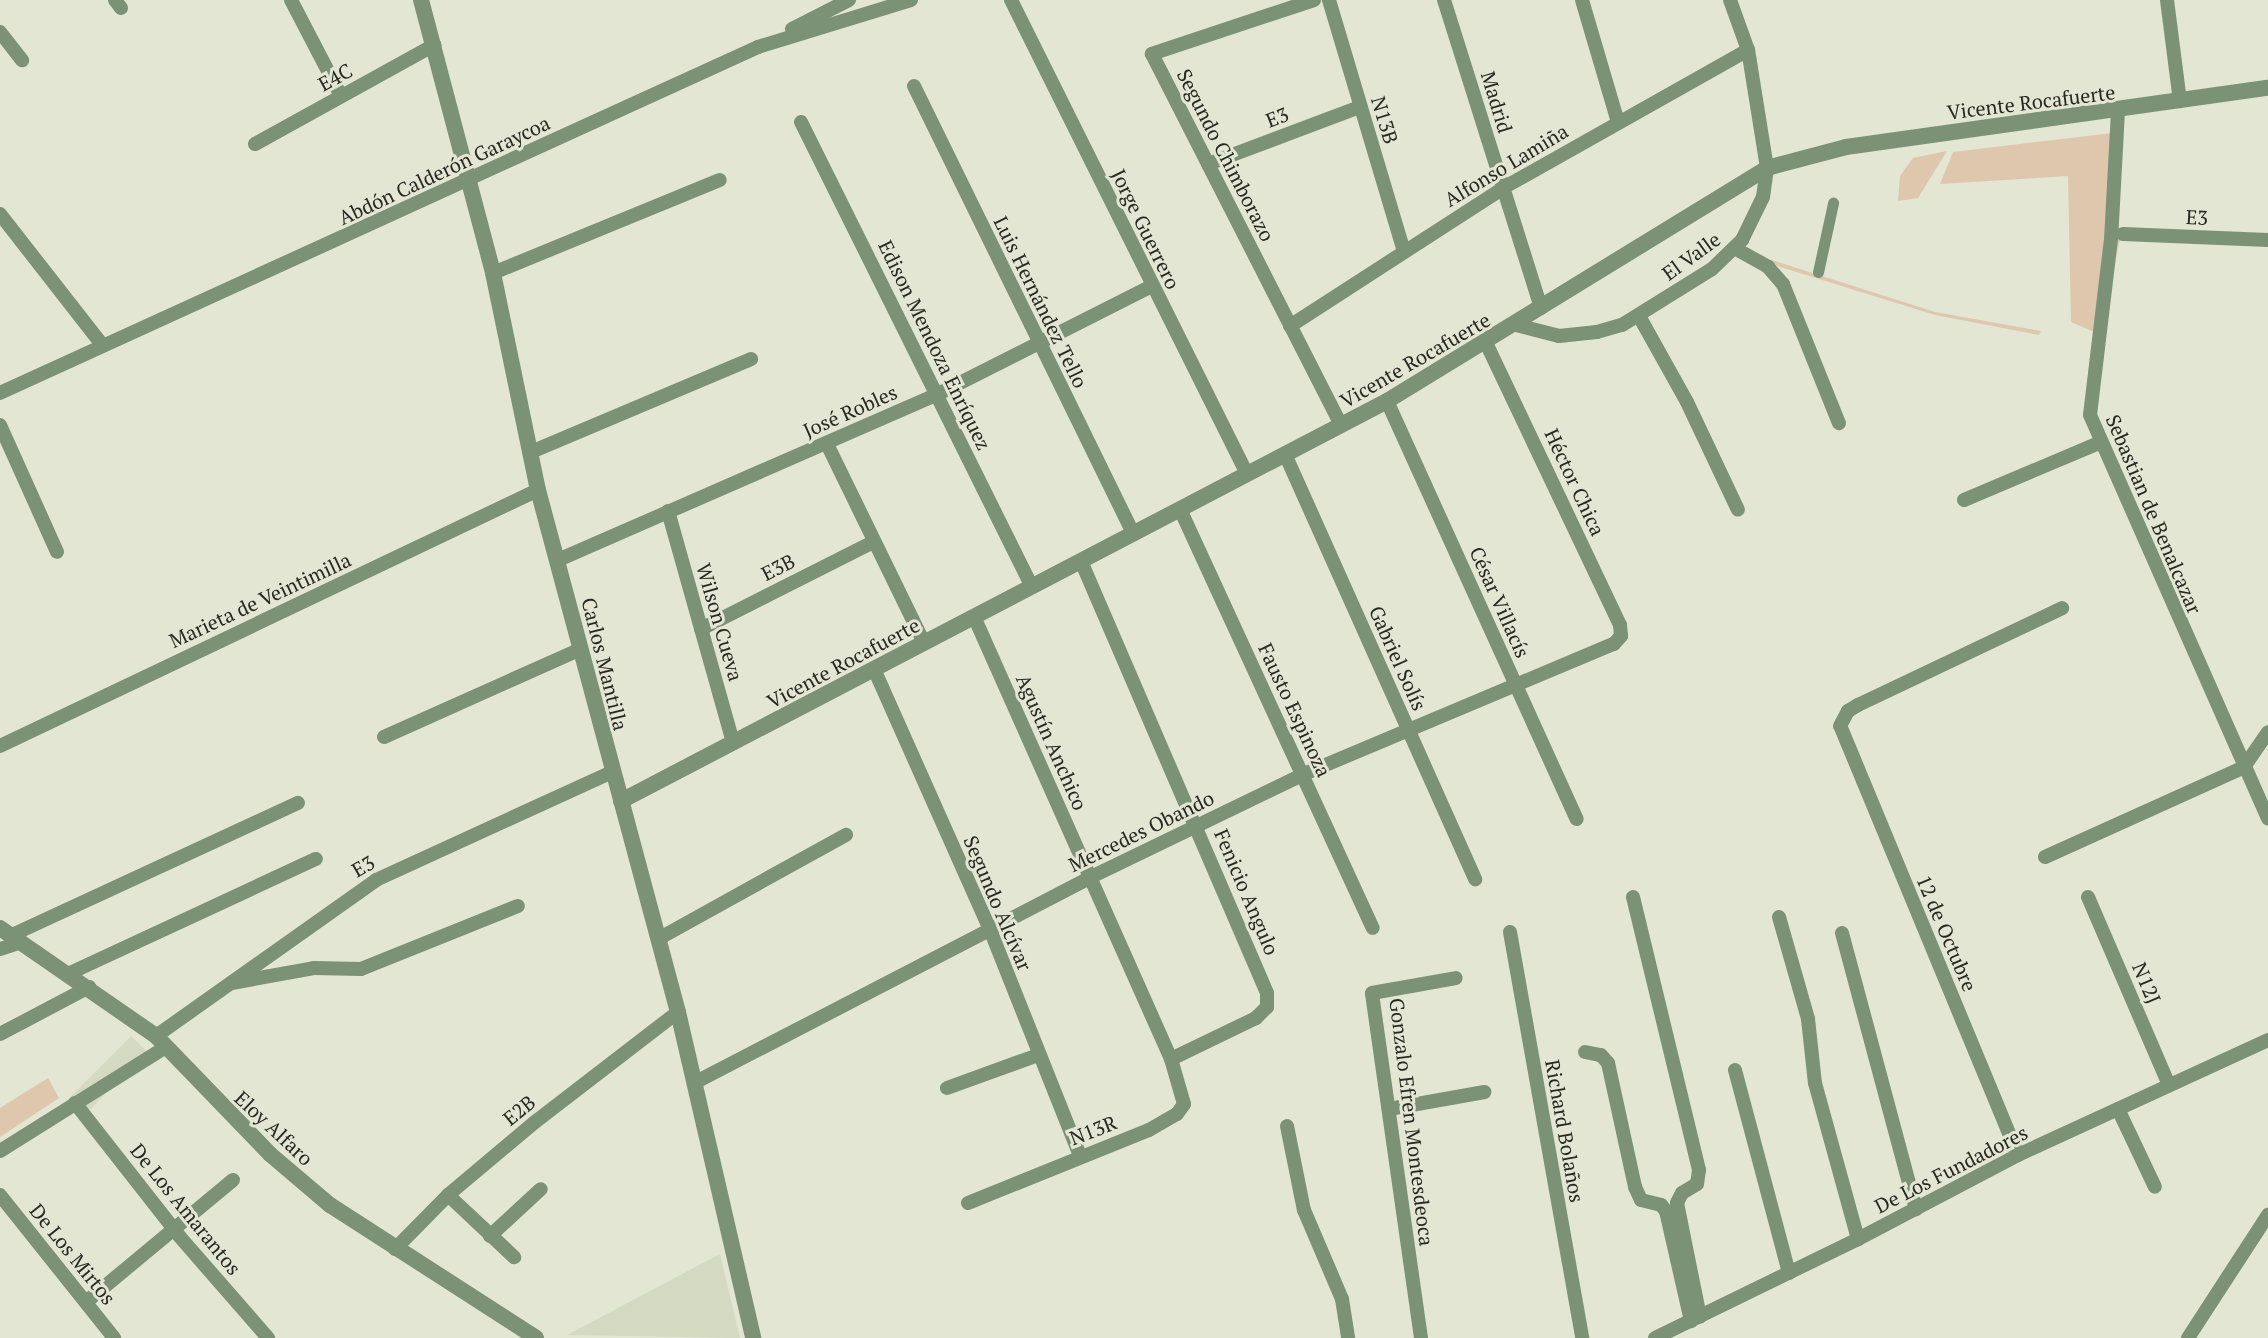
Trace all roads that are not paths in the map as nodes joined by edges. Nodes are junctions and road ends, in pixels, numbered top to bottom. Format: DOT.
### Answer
graph roads {
  1 [pos="291,0"];
  2 [pos="421,0"];
  3 [pos="849,0"];
  4 [pos="911,0"];
  5 [pos="1011,0"];
  6 [pos="1314,0"];
  7 [pos="1329,0"];
  8 [pos="1444,0"];
  9 [pos="1582,0"];
  10 [pos="1730,0"];
  11 [pos="2167,0"];
  12 [pos="0,32"];
  13 [pos="434,45"];
  14 [pos="758,47"];
  15 [pos="1748,50"];
  16 [pos="22,60"];
  17 [pos="914,86"];
  18 [pos="2268,88"];
  19 [pos="341,96"];
  20 [pos="2180,101"];
  21 [pos="1360,107"];
  22 [pos="2118,111"];
  23 [pos="801,122"];
  24 [pos="1618,122"];
  25 [pos="255,144"];
  26 [pos="1208,164"];
  27 [pos="1767,168"];
  28 [pos="720,180"];
  29 [pos="470,181"];
  30 [pos="1503,188"];
  31 [pos="1833,203"];
  32 [pos="0,214"];
  33 [pos="2123,234"];
  34 [pos="2268,240"];
  35 [pos="1736,249"];
  36 [pos="1404,251"];
  37 [pos="1818,272"];
  38 [pos="493,273"];
  39 [pos="1152,286"];
  40 [pos="1541,308"];
  41 [pos="1639,316"];
  42 [pos="1516,325"];
  43 [pos="1290,326"];
  44 [pos="1486,343"];
  45 [pos="1039,344"];
  46 [pos="103,346"];
  47 [pos="751,359"];
  48 [pos="0,393"];
  49 [pos="938,394"];
  50 [pos="1387,401"];
  51 [pos="1839,423"];
  52 [pos="0,425"];
  53 [pos="1341,425"];
  54 [pos="2101,442"];
  55 [pos="827,444"];
  56 [pos="531,452"];
  57 [pos="1285,454"];
  58 [pos="1247,474"];
  59 [pos="538,490"];
  60 [pos="1964,500"];
  61 [pos="1180,509"];
  62 [pos="1738,510"];
  63 [pos="668,511"];
  64 [pos="1133,534"];
  65 [pos="873,542"];
  66 [pos="57,552"];
  67 [pos="558,560"];
  68 [pos="1081,561"];
  69 [pos="1032,587"];
  70 [pos="2062,608"];
  71 [pos="974,617"];
  72 [pos="701,629"];
  73 [pos="1618,640"];
  74 [pos="924,643"];
  75 [pos="581,649"];
  76 [pos="874,669"];
  77 [pos="1516,686"];
  78 [pos="1408,730"];
  79 [pos="2268,732"];
  80 [pos="384,737"];
  81 [pos="733,743"];
  82 [pos="0,746"];
  83 [pos="2244,767"];
  84 [pos="612,772"];
  85 [pos="1304,774"];
  86 [pos="621,801"];
  87 [pos="298,803"];
  88 [pos="1577,819"];
  89 [pos="2268,819"];
  90 [pos="1197,826"];
  91 [pos="846,835"];
  92 [pos="2045,857"];
  93 [pos="316,859"];
  94 [pos="1091,877"];
  95 [pos="1475,879"];
  96 [pos="1633,897"];
  97 [pos="2088,897"];
  98 [pos="518,906"];
  99 [pos="1779,917"];
  100 [pos="1373,928"];
  101 [pos="991,932"];
  102 [pos="1510,932"];
  103 [pos="1842,933"];
  104 [pos="11,935"];
  105 [pos="658,939"];
  106 [pos="0,949"];
  107 [pos="70,973"];
  108 [pos="1456,978"];
  109 [pos="228,984"];
  110 [pos="89,987"];
  111 [pos="678,1012"];
  112 [pos="0,1034"];
  113 [pos="2268,1040"];
  114 [pos="161,1041"];
  115 [pos="1585,1052"];
  116 [pos="1038,1055"];
  117 [pos="1171,1059"];
  118 [pos="1735,1070"];
  119 [pos="694,1083"];
  120 [pos="2169,1085"];
  121 [pos="947,1088"];
  122 [pos="1484,1092"];
  123 [pos="75,1103"];
  124 [pos="1389,1109"];
  125 [pos="2118,1109"];
  126 [pos="1287,1126"];
  127 [pos="0,1151"];
  128 [pos="2018,1155"];
  129 [pos="1080,1156"];
  130 [pos="233,1180"];
  131 [pos="2155,1187"];
  132 [pos="541,1189"];
  133 [pos="0,1195"];
  134 [pos="448,1195"];
  135 [pos="968,1203"];
  136 [pos="1916,1209"];
  137 [pos="2268,1215"];
  138 [pos="175,1230"];
  139 [pos="490,1236"];
  140 [pos="1858,1239"];
  141 [pos="395,1249"];
  142 [pos="514,1257"];
  143 [pos="1789,1273"];
  144 [pos="86,1302"];
  145 [pos="1695,1319"];
  146 [pos="114,1338"];
  147 [pos="268,1338"];
  148 [pos="536,1338"];
  149 [pos="753,1338"];
  150 [pos="1348,1338"];
  151 [pos="1421,1338"];
  152 [pos="1582,1338"];
  153 [pos="1655,1338"];
  154 [pos="2188,1338"];
  1 -- 19 [label="street"];
  2 -- 13 [label="street, Carlos Mantilla"];
  3 -- 14 [label="street"];
  4 -- 14 [label="street, Abdón Calderón Garaycoa"];
  5 -- 39 [label="street, Jorge Guerrero"];
  6 -- 26 [label="street, Segundo Chimborazo"];
  7 -- 21 [label="street, N13B"];
  8 -- 30 [label="street, Madrid"];
  9 -- 24 [label="street"];
  10 -- 15 [label="street, El Valle"];
  11 -- 20 [label="street"];
  12 -- 16 [label="street"];
  13 -- 19 [label="street, E4C"];
  13 -- 29 [label="street, Carlos Mantilla"];
  14 -- 29 [label="street, Abdón Calderón Garaycoa"];
  15 -- 24 [label="street, Alfonso Lamiña"];
  15 -- 27 [label="street, El Valle"];
  17 -- 45 [label="street, Luis Hernández Tello"];
  18 -- 20 [label="street, Vicente Rocafuerte"];
  19 -- 25 [label="street, E4C"];
  20 -- 22 [label="street, Vicente Rocafuerte"];
  21 -- 26 [label="street, E3"];
  21 -- 36 [label="street, N13B"];
  22 -- 27 [label="street, Vicente Rocafuerte"];
  22 -- 54 [label="street, Sebastian de Benalcazar"];
  23 -- 49 [label="street, Edison Mendoza Enríquez"];
  24 -- 30 [label="street, Alfonso Lamiña"];
  26 -- 43 [label="street, Segundo Chimborazo"];
  27 -- 35 [label="street, El Valle"];
  27 -- 40 [label="street, Vicente Rocafuerte"];
  28 -- 38 [label="street"];
  29 -- 38 [label="street, Carlos Mantilla"];
  29 -- 46 [label="street, Abdón Calderón Garaycoa"];
  30 -- 36 [label="street, Alfonso Lamiña"];
  30 -- 40 [label="street, Madrid"];
  31 -- 37 [label="street"];
  32 -- 46 [label="street"];
  33 -- 34 [label="street, E3"];
  35 -- 41 [label="street, El Valle"];
  35 -- 51 [label="street"];
  36 -- 43 [label="street, Alfonso Lamiña"];
  38 -- 56 [label="street, Carlos Mantilla"];
  39 -- 45 [label="street, José Robles"];
  39 -- 58 [label="street, Jorge Guerrero"];
  40 -- 42 [label="street, Vicente Rocafuerte"];
  41 -- 42 [label="street, El Valle"];
  41 -- 62 [label="street"];
  42 -- 44 [label="street, Vicente Rocafuerte"];
  43 -- 53 [label="street, Segundo Chimborazo"];
  44 -- 50 [label="street, Vicente Rocafuerte"];
  44 -- 73 [label="street, Héctor Chica"];
  45 -- 49 [label="street, José Robles"];
  45 -- 64 [label="street, Luis Hernández Tello"];
  46 -- 48 [label="street, Abdón Calderón Garaycoa"];
  47 -- 56 [label="street"];
  49 -- 55 [label="street, José Robles"];
  49 -- 69 [label="street, Edison Mendoza Enríquez"];
  50 -- 53 [label="street, Vicente Rocafuerte"];
  50 -- 77 [label="street, César Villacís"];
  52 -- 66 [label="street"];
  53 -- 57 [label="street, Vicente Rocafuerte"];
  54 -- 60 [label="street"];
  54 -- 83 [label="street, Sebastian de Benalcazar"];
  55 -- 63 [label="street, José Robles"];
  55 -- 65 [label="street"];
  56 -- 59 [label="street, Carlos Mantilla"];
  57 -- 58 [label="street, Vicente Rocafuerte"];
  57 -- 78 [label="street, Gabriel Solís"];
  58 -- 61 [label="street, Vicente Rocafuerte"];
  59 -- 67 [label="street, Carlos Mantilla"];
  59 -- 82 [label="street, Marieta de Veintimilla"];
  61 -- 64 [label="street, Vicente Rocafuerte"];
  61 -- 85 [label="street, Fausto Espinoza"];
  63 -- 67 [label="street, José Robles"];
  63 -- 72 [label="street, Wilson Cueva"];
  64 -- 68 [label="street, Vicente Rocafuerte"];
  65 -- 72 [label="street, E3B"];
  65 -- 74 [label="street"];
  67 -- 75 [label="street, Carlos Mantilla"];
  68 -- 69 [label="street, Vicente Rocafuerte"];
  68 -- 90 [label="street, Fenicio Angulo"];
  69 -- 71 [label="street, Vicente Rocafuerte"];
  70 -- 128 [label="street, 12 de Octubre"];
  71 -- 74 [label="street, Vicente Rocafuerte"];
  71 -- 94 [label="street, Agustín Anchico"];
  72 -- 81 [label="street, Wilson Cueva"];
  73 -- 77 [label="street, Mercedes Obando"];
  74 -- 76 [label="street, Vicente Rocafuerte"];
  75 -- 80 [label="street"];
  75 -- 84 [label="street, Carlos Mantilla"];
  76 -- 81 [label="street, Vicente Rocafuerte"];
  76 -- 101 [label="street, Segundo Alcívar"];
  77 -- 78 [label="street, Mercedes Obando"];
  77 -- 88 [label="street, César Villacís"];
  78 -- 85 [label="street, Mercedes Obando"];
  78 -- 95 [label="street, Gabriel Solís"];
  79 -- 83 [label="street"];
  81 -- 86 [label="street, Vicente Rocafuerte"];
  83 -- 89 [label="street, Sebastian de Benalcazar"];
  83 -- 92 [label="street"];
  84 -- 86 [label="street, Carlos Mantilla"];
  84 -- 109 [label="street, E3"];
  85 -- 90 [label="street, Mercedes Obando"];
  85 -- 100 [label="street, Fausto Espinoza"];
  86 -- 105 [label="street, Carlos Mantilla"];
  87 -- 104 [label="street"];
  90 -- 94 [label="street, Mercedes Obando"];
  90 -- 117 [label="street, Fenicio Angulo"];
  91 -- 105 [label="street"];
  93 -- 107 [label="street"];
  94 -- 101 [label="street, Mercedes Obando"];
  94 -- 117 [label="street, Agustín Anchico"];
  96 -- 145 [label="street"];
  97 -- 120 [label="street, N12J"];
  98 -- 109 [label="street"];
  99 -- 140 [label="street"];
  101 -- 116 [label="street, Segundo Alcívar"];
  101 -- 119 [label="street, Mercedes Obando"];
  102 -- 152 [label="street, Richard Bolaños"];
  103 -- 136 [label="street"];
  104 -- 106 [label="street"];
  104 -- 107 [label="street, Eloy Alfaro"];
  105 -- 111 [label="street, Carlos Mantilla"];
  107 -- 110 [label="street, Eloy Alfaro"];
  108 -- 124 [label="street, Gonzalo Efren Montesdeoca"];
  109 -- 114 [label="street, E3"];
  110 -- 112 [label="street"];
  110 -- 114 [label="street, Eloy Alfaro"];
  111 -- 119 [label="street, Carlos Mantilla"];
  111 -- 134 [label="street, E2B"];
  113 -- 120 [label="street, De Los Fundadores"];
  114 -- 123 [label="street, E3"];
  114 -- 141 [label="street, Eloy Alfaro"];
  115 -- 145 [label="street"];
  116 -- 121 [label="street"];
  116 -- 129 [label="street, Segundo Alcívar"];
  117 -- 129 [label="street, N13R"];
  118 -- 143 [label="street"];
  119 -- 149 [label="street, Carlos Mantilla"];
  120 -- 125 [label="street, De Los Fundadores"];
  122 -- 124 [label="street"];
  123 -- 127 [label="street, E3"];
  123 -- 138 [label="street, De Los Amarantos"];
  124 -- 151 [label="street, Gonzalo Efren Montesdeoca"];
  125 -- 128 [label="street, De Los Fundadores"];
  125 -- 131 [label="street"];
  126 -- 150 [label="street"];
  128 -- 136 [label="street, De Los Fundadores"];
  129 -- 135 [label="street, N13R"];
  130 -- 138 [label="street"];
  132 -- 139 [label="street"];
  133 -- 144 [label="street, De Los Mirtos"];
  134 -- 139 [label="street"];
  134 -- 141 [label="street, E2B"];
  136 -- 140 [label="street, De Los Fundadores"];
  137 -- 154 [label="street"];
  138 -- 144 [label="street"];
  138 -- 147 [label="street, De Los Amarantos"];
  139 -- 142 [label="street"];
  140 -- 143 [label="street, De Los Fundadores"];
  141 -- 148 [label="street, Eloy Alfaro"];
  143 -- 145 [label="street, De Los Fundadores"];
  144 -- 146 [label="street, De Los Mirtos"];
  145 -- 153 [label="street, De Los Fundadores"];
}
